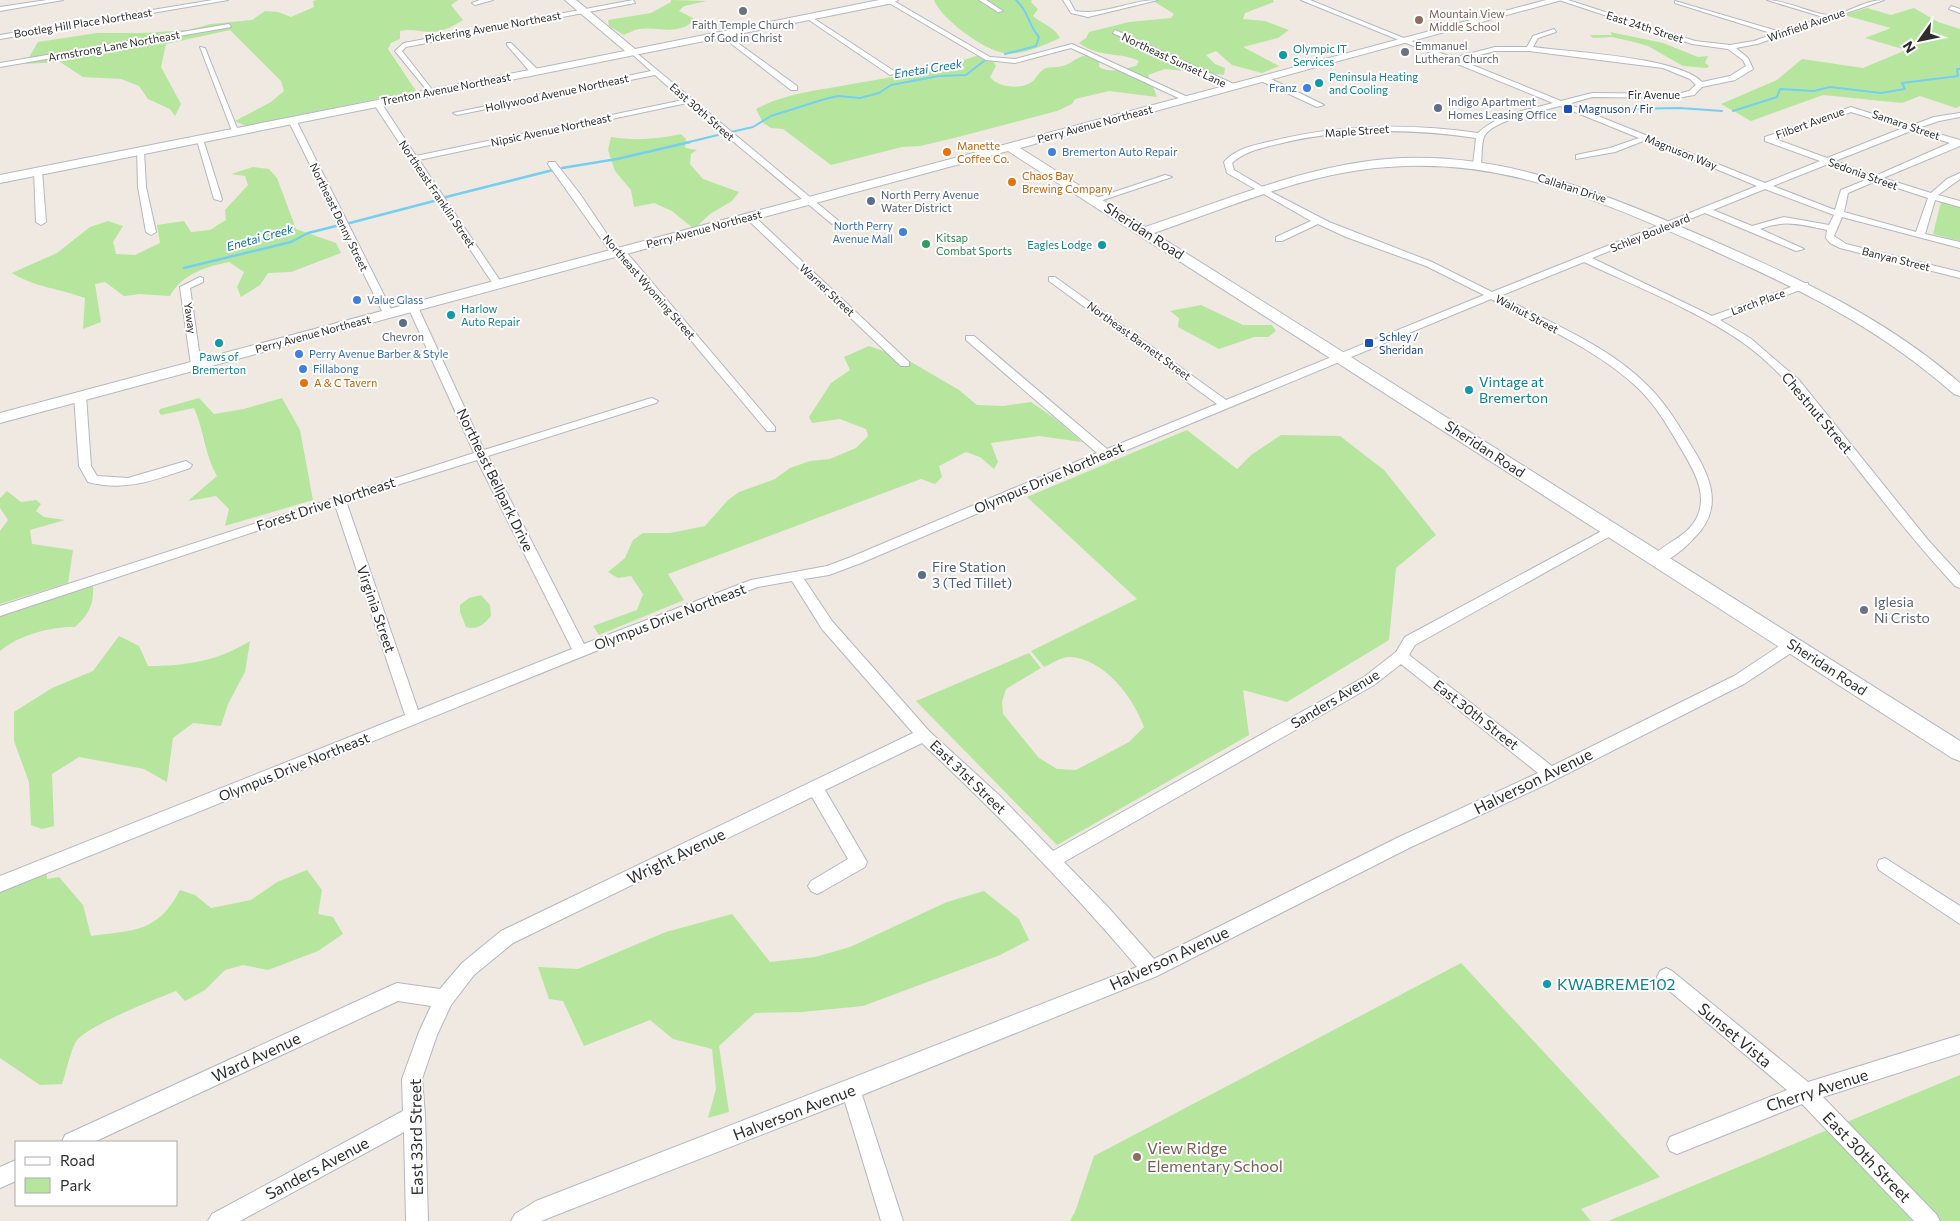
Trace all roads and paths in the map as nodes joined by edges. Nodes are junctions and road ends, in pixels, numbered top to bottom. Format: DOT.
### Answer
graph roads {
  1 [pos="60,0"];
  2 [pos="225,0"];
  3 [pos="490,0"];
  4 [pos="570,0"];
  5 [pos="890,0"];
  6 [pos="982,0"];
  7 [pos="1066,0"];
  8 [pos="1155,0"];
  9 [pos="1304,0"];
  10 [pos="1557,0"];
  11 [pos="1562,0"];
  12 [pos="1770,0"];
  13 [pos="1875,0"];
  14 [pos="633,2"];
  15 [pos="1677,2"];
  16 [pos="475,4"];
  17 [pos="1951,8"];
  18 [pos="0,9"];
  19 [pos="583,11"];
  20 [pos="1000,11"];
  21 [pos="1960,11"];
  22 [pos="808,17"];
  23 [pos="1829,18"];
  24 [pos="229,26"];
  25 [pos="1115,32"];
  26 [pos="1554,32"];
  27 [pos="722,34"];
  28 [pos="1781,34"];
  29 [pos="0,36"];
  30 [pos="1408,40"];
  31 [pos="509,44"];
  32 [pos="1730,47"];
  33 [pos="202,48"];
  34 [pos="1529,49"];
  35 [pos="633,52"];
  36 [pos="1456,60"];
  37 [pos="0,65"];
  38 [pos="534,71"];
  39 [pos="657,72"];
  40 [pos="893,73"];
  41 [pos="1264,79"];
  42 [pos="1700,85"];
  43 [pos="1233,87"];
  44 [pos="794,88"];
  45 [pos="430,92"];
  46 [pos="1188,99"];
  47 [pos="687,100"];
  48 [pos="378,103"];
  49 [pos="1558,103"];
  50 [pos="1320,105"];
  51 [pos="1851,109"];
  52 [pos="457,114"];
  53 [pos="1960,115"];
  54 [pos="292,120"];
  55 [pos="1912,127"];
  56 [pos="236,132"];
  57 [pos="1480,136"];
  58 [pos="1645,138"];
  59 [pos="199,139"];
  60 [pos="1768,139"];
  61 [pos="1959,143"];
  62 [pos="1010,147"];
  63 [pos="140,151"];
  64 [pos="1236,154"];
  65 [pos="1579,157"];
  66 [pos="414,159"];
  67 [pos="1828,161"];
  68 [pos="552,164"];
  69 [pos="1477,165"];
  70 [pos="38,171"];
  71 [pos="1960,176"];
  72 [pos="1168,177"];
  73 [pos="1874,178"];
  74 [pos="0,179"];
  75 [pos="1765,186"];
  76 [pos="1263,192"];
  77 [pos="1932,197"];
  78 [pos="218,198"];
  79 [pos="1094,200"];
  80 [pos="810,201"];
  81 [pos="1960,204"];
  82 [pos="1706,210"];
  83 [pos="1838,214"];
  84 [pos="750,217"];
  85 [pos="1318,221"];
  86 [pos="41,222"];
  87 [pos="835,222"];
  88 [pos="1669,226"];
  89 [pos="1752,229"];
  90 [pos="1833,229"];
  91 [pos="151,232"];
  92 [pos="1144,232"];
  93 [pos="1920,236"];
  94 [pos="1279,239"];
  95 [pos="1960,245"];
  96 [pos="1799,249"];
  97 [pos="619,252"];
  98 [pos="1586,259"];
  99 [pos="1960,275"];
  100 [pos="1052,279"];
  101 [pos="200,280"];
  102 [pos="498,284"];
  103 [pos="1805,285"];
  104 [pos="1493,296"];
  105 [pos="413,307"];
  106 [pos="388,313"];
  107 [pos="1712,320"];
  108 [pos="970,338"];
  109 [pos="1341,357"];
  110 [pos="905,364"];
  111 [pos="196,365"];
  112 [pos="1960,391"];
  113 [pos="80,396"];
  114 [pos="652,401"];
  115 [pos="1224,404"];
  116 [pos="0,418"];
  117 [pos="771,428"];
  118 [pos="1104,453"];
  119 [pos="481,455"];
  120 [pos="186,465"];
  121 [pos="339,499"];
  122 [pos="1612,530"];
  123 [pos="1658,559"];
  124 [pos="796,577"];
  125 [pos="1960,583"];
  126 [pos="0,611"];
  127 [pos="1792,645"];
  128 [pos="581,652"];
  129 [pos="1401,656"];
  130 [pos="414,719"];
  131 [pos="924,735"];
  132 [pos="1960,752"];
  133 [pos="1551,774"];
  134 [pos="815,788"];
  135 [pos="1051,862"];
  136 [pos="1885,865"];
  137 [pos="0,884"];
  138 [pos="817,886"];
  139 [pos="1960,916"];
  140 [pos="1151,970"];
  141 [pos="1666,977"];
  142 [pos="444,999"];
  143 [pos="1960,1044"];
  144 [pos="851,1090"];
  145 [pos="1805,1093"];
  146 [pos="415,1115"];
  147 [pos="74,1141"];
  148 [pos="1677,1144"];
  149 [pos="15,1170"];
  150 [pos="0,1178"];
  151 [pos="219,1221"];
  152 [pos="417,1221"];
  153 [pos="522,1221"];
  154 [pos="892,1221"];
  155 [pos="1929,1221"];
  1 -- 18 [label="street"];
  2 -- 29 [label="street, Bootleg Hill Place Northeast"];
  3 -- 16 [label="street"];
  4 -- 19 [label="main road, East 30th Street"];
  5 -- 22 [label="main road, Trenton Avenue Northeast"];
  5 -- 46 [label="street"];
  6 -- 20 [label="street"];
  7 -- 8 [label="street"];
  9 -- 30 [label="street, Magnuson Way"];
  10 -- 30 [label="main road, Perry Avenue Northeast"];
  11 -- 32 [label="street, East 24th Street"];
  12 -- 23 [label="street"];
  13 -- 23 [label="street, Winfield Avenue"];
  14 -- 19 [label="street, Pickering Avenue Northeast"];
  15 -- 28 [label="street"];
  17 -- 21 [label="street"];
  19 -- 35 [label="main road, East 30th Street"];
  19 -- 45 [label="street, Pickering Avenue Northeast"];
  22 -- 27 [label="main road, Trenton Avenue Northeast"];
  22 -- 40 [label="street"];
  23 -- 28 [label="street, Winfield Avenue"];
  24 -- 37 [label="street, Armstrong Lane Northeast"];
  25 -- 43 [label="street, Northeast Sunset Lane"];
  26 -- 34 [label="street"];
  27 -- 35 [label="main road, Trenton Avenue Northeast"];
  27 -- 44 [label="street"];
  28 -- 32 [label="street, Winfield Avenue"];
  30 -- 36 [label="street, Magnuson Way"];
  30 -- 41 [label="main road, Perry Avenue Northeast"];
  31 -- 38 [label="street"];
  32 -- 42 [label="street"];
  33 -- 56 [label="street"];
  34 -- 36 [label="street, Fir Avenue"];
  34 -- 42 [label="street, Fir Avenue"];
  35 -- 38 [label="main road, Trenton Avenue Northeast"];
  35 -- 39 [label="street, East 30th Street"];
  36 -- 49 [label="street, Magnuson Way"];
  38 -- 45 [label="main road, Trenton Avenue Northeast"];
  39 -- 47 [label="street, East 30th Street"];
  39 -- 52 [label="street, Hollywood Avenue Northeast"];
  41 -- 43 [label="main road, Perry Avenue Northeast"];
  41 -- 50 [label="street"];
  42 -- 49 [label="street, Fir Avenue"];
  43 -- 46 [label="main road, Perry Avenue Northeast"];
  45 -- 48 [label="main road, Trenton Avenue Northeast"];
  46 -- 62 [label="main road, Perry Avenue Northeast"];
  47 -- 66 [label="street, Nipsic Avenue Northeast"];
  47 -- 80 [label="street, East 30th Street"];
  48 -- 54 [label="main road, Trenton Avenue Northeast"];
  48 -- 66 [label="street, Northeast Franklin Street"];
  49 -- 57 [label="street, Fir Avenue"];
  49 -- 58 [label="street, Magnuson Way"];
  51 -- 55 [label="street, Samara Street"];
  51 -- 60 [label="street, Filbert Avenue"];
  53 -- 55 [label="street, Schley Boulevard"];
  54 -- 56 [label="main road, Trenton Avenue Northeast"];
  54 -- 106 [label="street, Northeast Denny Street"];
  55 -- 61 [label="street, Samara Street"];
  55 -- 67 [label="street, Schley Boulevard"];
  56 -- 59 [label="main road, Trenton Avenue Northeast"];
  57 -- 64 [label="street, Maple Street"];
  57 -- 69 [label="street"];
  58 -- 65 [label="street"];
  58 -- 75 [label="street, Magnuson Way"];
  59 -- 63 [label="main road, Trenton Avenue Northeast"];
  59 -- 78 [label="street"];
  60 -- 67 [label="street, Sedonia Street"];
  61 -- 73 [label="street"];
  62 -- 79 [label="main road, Sheridan Road"];
  62 -- 80 [label="main road, Perry Avenue Northeast"];
  63 -- 70 [label="main road, Trenton Avenue Northeast"];
  63 -- 91 [label="street"];
  64 -- 76 [label="street, Walnut Street"];
  66 -- 102 [label="street, Northeast Franklin Street"];
  67 -- 73 [label="street, Sedonia Street"];
  67 -- 75 [label="street, Schley Boulevard"];
  68 -- 97 [label="street, Northeast Wyoming Street"];
  69 -- 76 [label="main road, Callahan Drive"];
  69 -- 88 [label="main road, Callahan Drive"];
  70 -- 74 [label="main road, Trenton Avenue Northeast"];
  70 -- 86 [label="street"];
  71 -- 77 [label="street"];
  72 -- 79 [label="street"];
  73 -- 77 [label="street, Sedonia Street"];
  73 -- 83 [label="street"];
  75 -- 82 [label="street, Schley Boulevard"];
  75 -- 83 [label="street, Magnuson Way"];
  76 -- 85 [label="street, Walnut Street"];
  76 -- 92 [label="main road, Callahan Drive"];
  77 -- 81 [label="street, Sedonia Street"];
  77 -- 93 [label="street"];
  79 -- 92 [label="main road, Sheridan Road"];
  80 -- 84 [label="main road, Perry Avenue Northeast"];
  80 -- 87 [label="street, East 30th Street"];
  82 -- 88 [label="street, Schley Boulevard"];
  82 -- 89 [label="street"];
  83 -- 90 [label="street"];
  83 -- 93 [label="street, Magnuson Way"];
  84 -- 97 [label="main road, Perry Avenue Northeast"];
  84 -- 110 [label="street, Warner Street"];
  85 -- 94 [label="street"];
  85 -- 104 [label="street, Walnut Street"];
  88 -- 98 [label="street, Schley Boulevard"];
  88 -- 103 [label="main road, Callahan Drive"];
  89 -- 90 [label="street"];
  89 -- 96 [label="street"];
  90 -- 99 [label="street, Banyan Street"];
  92 -- 109 [label="main road, Sheridan Road"];
  93 -- 95 [label="street, Magnuson Way"];
  97 -- 102 [label="main road, Perry Avenue Northeast"];
  97 -- 117 [label="street, Northeast Wyoming Street"];
  98 -- 104 [label="street, Schley Boulevard"];
  98 -- 107 [label="street, Chestnut Street"];
  100 -- 115 [label="street, Northeast Barnett Street"];
  101 -- 111 [label="street, Yaway"];
  102 -- 105 [label="main road, Perry Avenue Northeast"];
  103 -- 107 [label="street, Larch Place"];
  103 -- 112 [label="main road, Callahan Drive"];
  104 -- 109 [label="street, Schley Boulevard"];
  104 -- 123 [label="street, Walnut Street"];
  105 -- 106 [label="main road, Perry Avenue Northeast"];
  105 -- 119 [label="street, Northeast Bellpark Drive"];
  106 -- 111 [label="main road, Perry Avenue Northeast"];
  107 -- 125 [label="street, Chestnut Street"];
  108 -- 118 [label="street"];
  109 -- 115 [label="street, Olympus Drive Northeast"];
  109 -- 122 [label="main road, Sheridan Road"];
  111 -- 113 [label="main road, Perry Avenue Northeast"];
  113 -- 116 [label="main road, Perry Avenue Northeast"];
  113 -- 120 [label="street"];
  114 -- 119 [label="street, Forest Drive Northeast"];
  115 -- 118 [label="street, Olympus Drive Northeast"];
  118 -- 124 [label="street, Olympus Drive Northeast"];
  119 -- 121 [label="street, Forest Drive Northeast"];
  119 -- 128 [label="street, Northeast Bellpark Drive"];
  121 -- 126 [label="street, Forest Drive Northeast"];
  121 -- 130 [label="street, Virginia Street"];
  122 -- 123 [label="main road, Sheridan Road"];
  122 -- 129 [label="street, Sanders Avenue"];
  123 -- 127 [label="main road, Sheridan Road"];
  124 -- 128 [label="street, Olympus Drive Northeast"];
  124 -- 131 [label="street, East 31st Street"];
  127 -- 132 [label="main road, Sheridan Road"];
  127 -- 133 [label="street, Halverson Avenue"];
  128 -- 130 [label="street, Olympus Drive Northeast"];
  129 -- 133 [label="street, East 30th Street"];
  129 -- 135 [label="street, Sanders Avenue"];
  130 -- 137 [label="street, Olympus Drive Northeast"];
  131 -- 134 [label="street, Wright Avenue"];
  131 -- 135 [label="street, East 31st Street"];
  133 -- 140 [label="street, Halverson Avenue"];
  134 -- 138 [label="street"];
  134 -- 142 [label="street, Wright Avenue"];
  135 -- 140 [label="street, East 31st Street"];
  136 -- 139 [label="street"];
  140 -- 144 [label="street, Halverson Avenue"];
  141 -- 145 [label="street, Sunset Vista"];
  142 -- 146 [label="street, East 33rd Street"];
  142 -- 147 [label="street, Ward Avenue"];
  143 -- 145 [label="street, Cherry Avenue"];
  144 -- 153 [label="street, Halverson Avenue"];
  144 -- 154 [label="street"];
  145 -- 148 [label="street, Cherry Avenue"];
  145 -- 155 [label="street, East 30th Street"];
  146 -- 151 [label="street, Sanders Avenue"];
  146 -- 152 [label="street, East 33rd Street"];
  149 -- 150 [label="street"];
}
